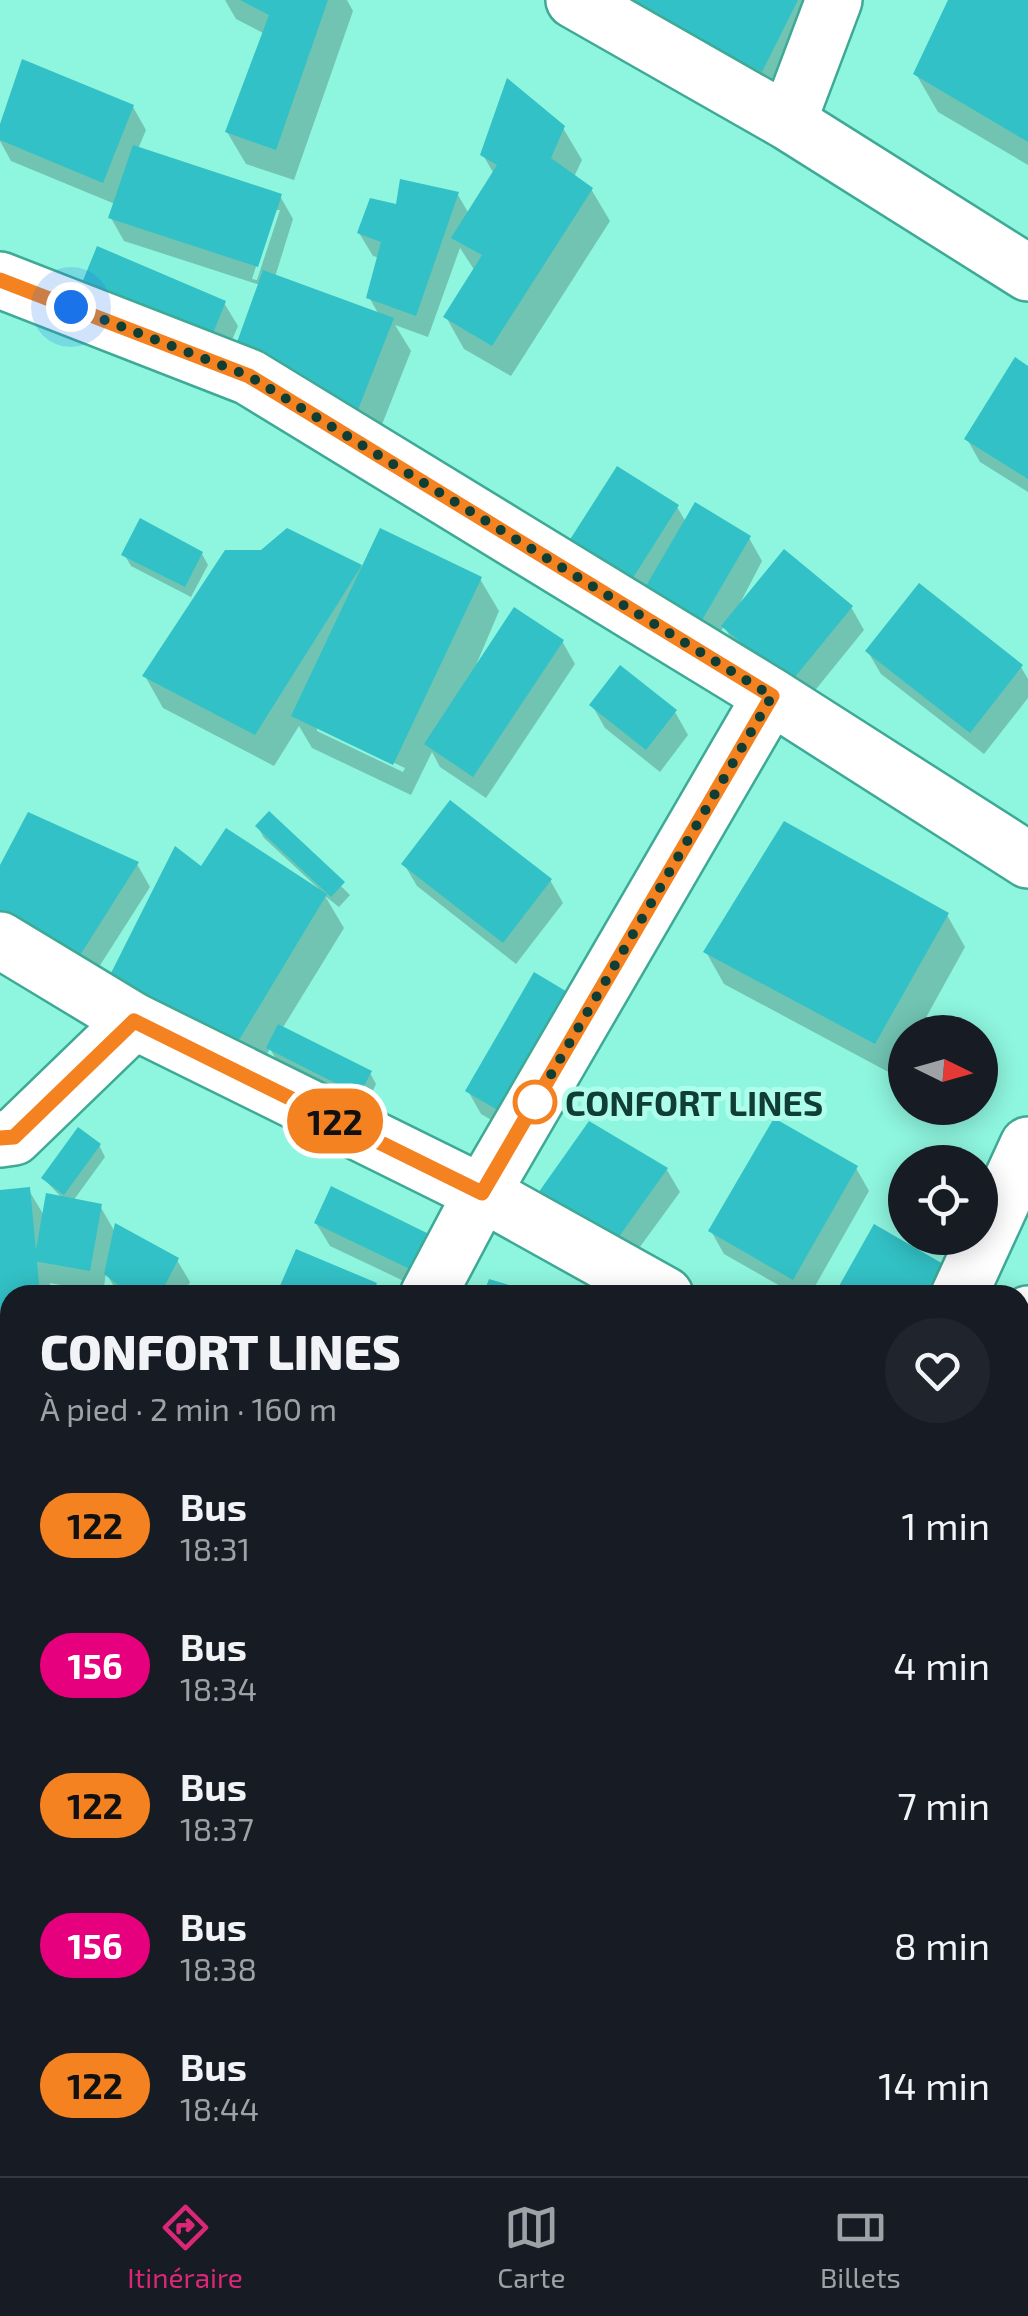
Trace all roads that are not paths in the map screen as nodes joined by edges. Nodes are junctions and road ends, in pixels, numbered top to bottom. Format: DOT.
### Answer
graph roads {
  1 [pos="574,0"];
  2 [pos="834,0"];
  3 [pos="788,122"];
  4 [pos="1028,273"];
  5 [pos="0,280"];
  6 [pos="772,696"];
  7 [pos="1028,860"];
  8 [pos="0,940"];
  9 [pos="134,1021"];
  10 [pos="0,1138"];
  11 [pos="1028,1145"];
  12 [pos="482,1193"];
  13 [pos="433,1285"];
  14 [pos="648,1285"];
  15 [pos="964,1285"];
  1 -- 3 [label="main road"];
  2 -- 3 [label="main road"];
  3 -- 4 [label="main road"];
  5 -- 6 [label="main road"];
  6 -- 7 [label="main road"];
  6 -- 12 [label="main road"];
  8 -- 9 [label="main road"];
  9 -- 10 [label="main road"];
  9 -- 12 [label="main road"];
  11 -- 15 [label="main road"];
  12 -- 13 [label="main road"];
  12 -- 14 [label="main road"];
}
